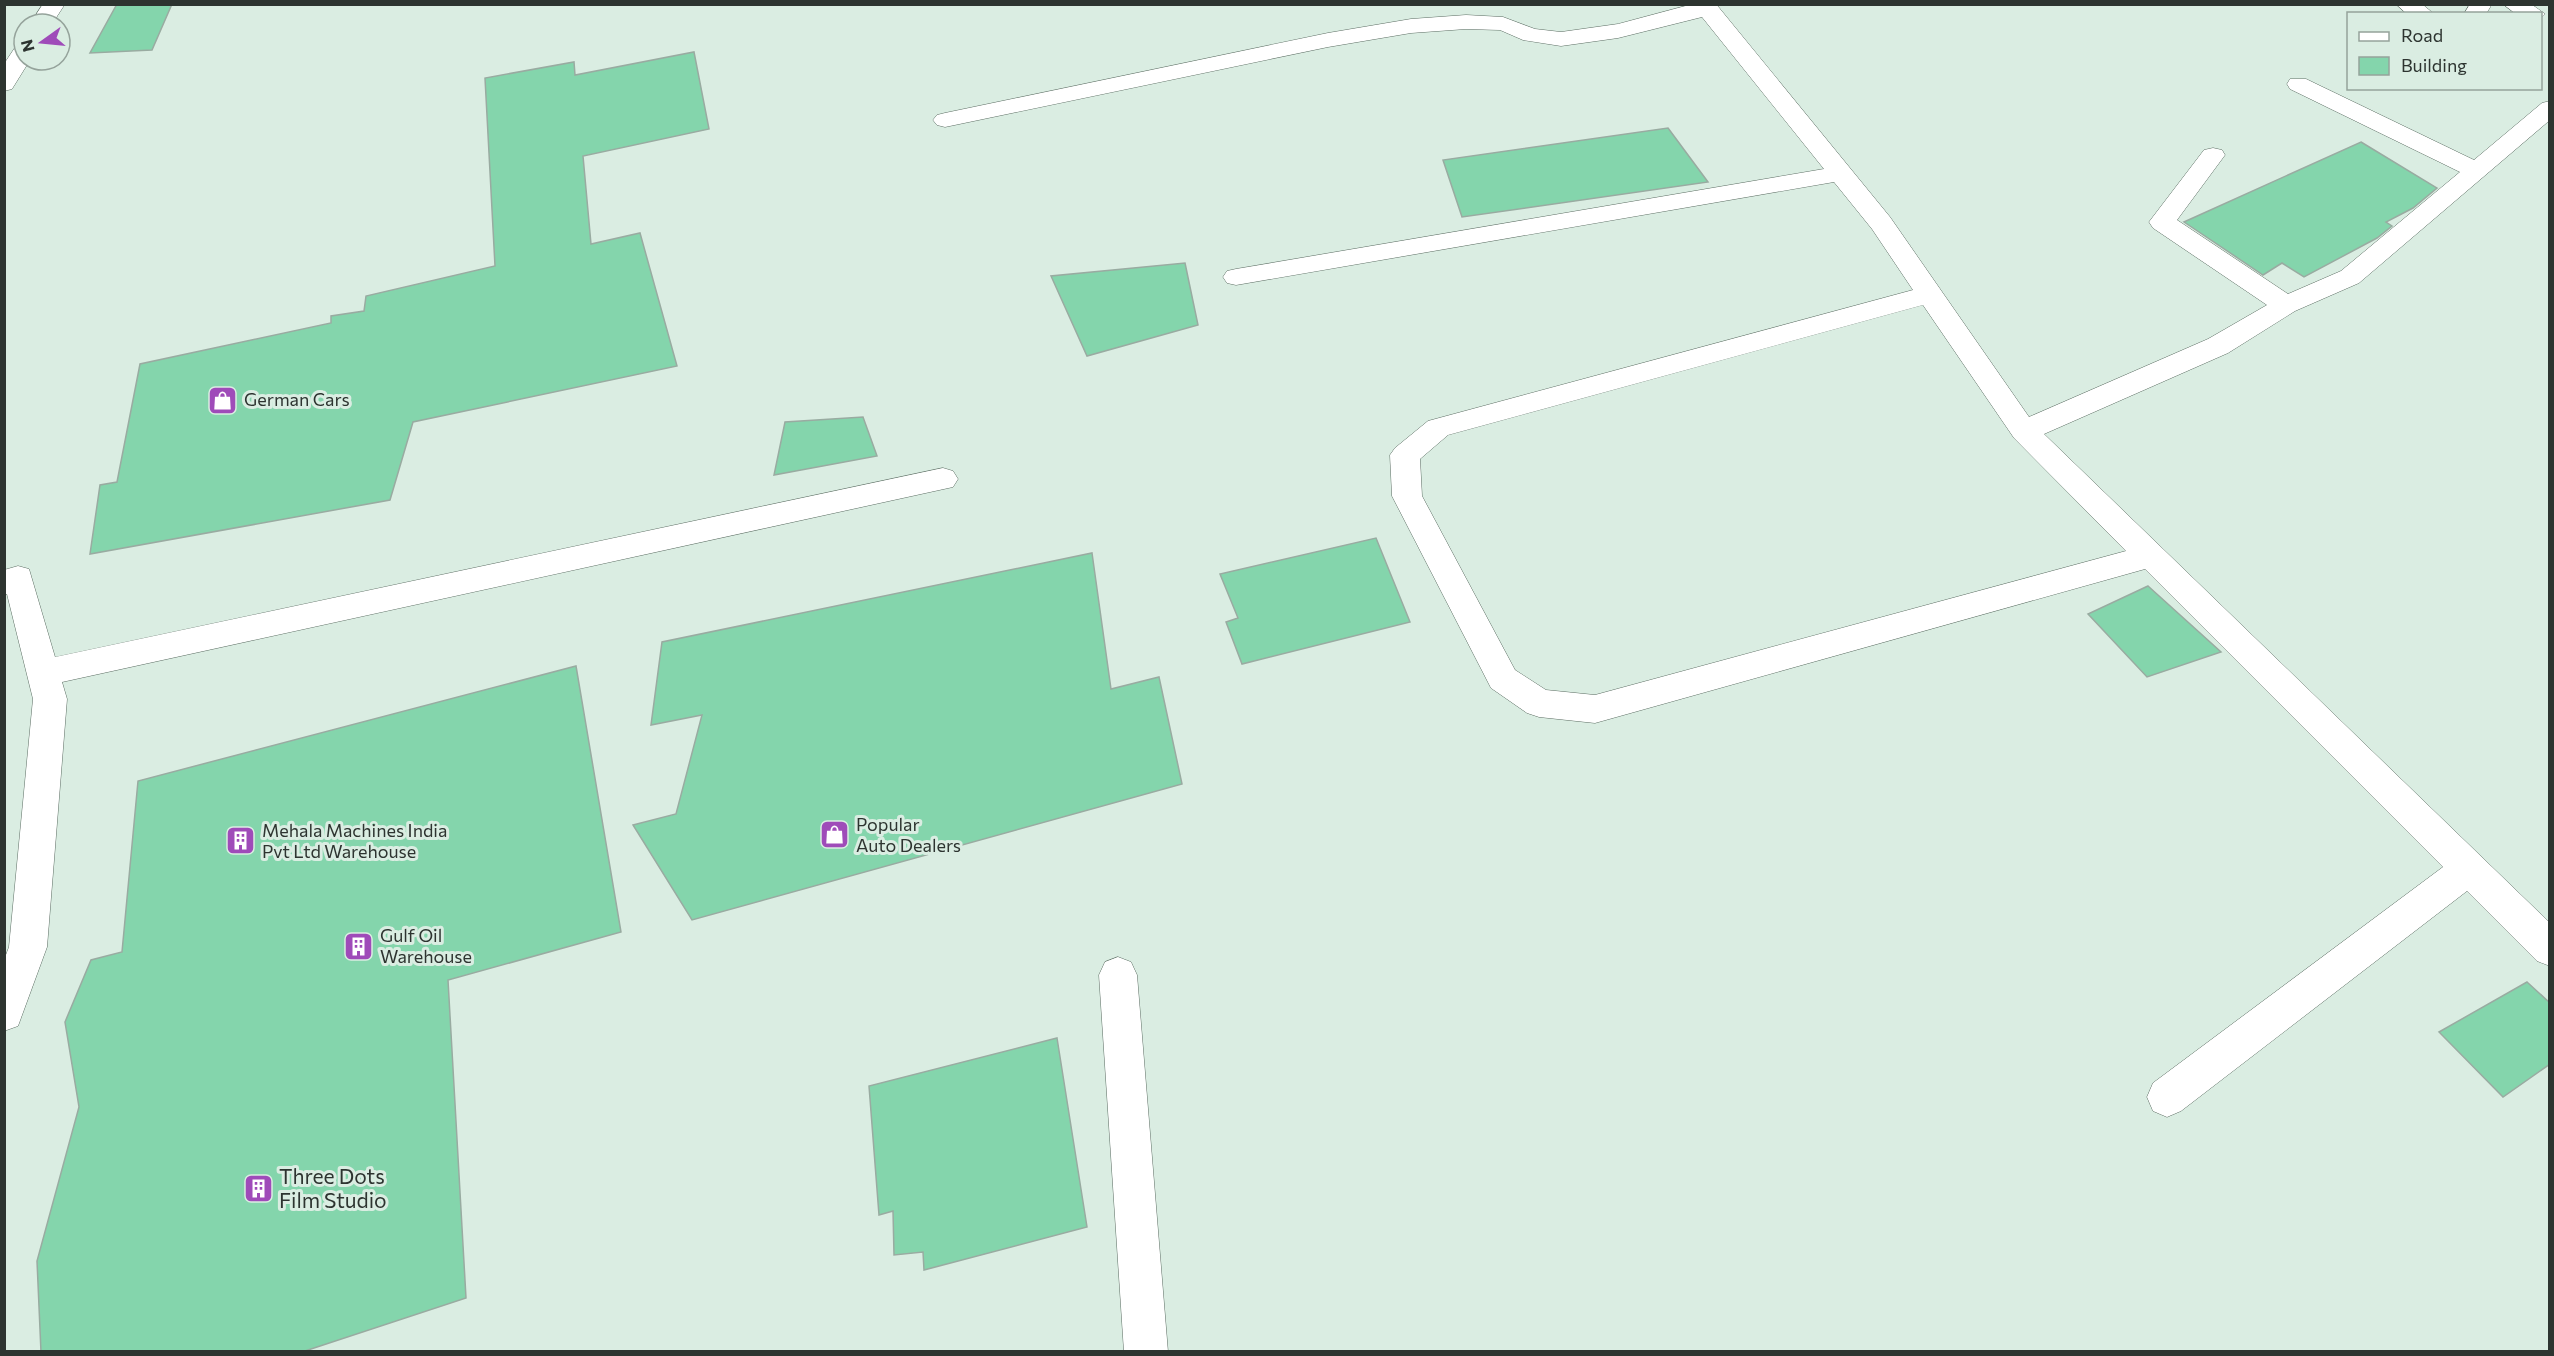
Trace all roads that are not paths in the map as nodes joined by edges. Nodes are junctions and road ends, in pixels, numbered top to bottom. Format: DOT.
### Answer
graph roads {
  1 [pos="2406,4"];
  2 [pos="2513,4"];
  3 [pos="1705,7"];
  4 [pos="2420,12"];
  5 [pos="2530,12"];
  6 [pos="12,71"];
  7 [pos="4,84"];
  8 [pos="2298,84"];
  9 [pos="2550,108"];
  10 [pos="945,120"];
  11 [pos="2213,156"];
  12 [pos="2476,170"];
  13 [pos="1841,173"];
  14 [pos="1236,277"];
  15 [pos="1930,294"];
  16 [pos="2286,305"];
  17 [pos="2024,431"];
  18 [pos="943,478"];
  19 [pos="2151,556"];
  20 [pos="4,583"];
  21 [pos="42,673"];
  22 [pos="2468,869"];
  23 [pos="2550,950"];
  24 [pos="1118,975"];
  25 [pos="4,1013"];
  26 [pos="2167,1097"];
  27 [pos="1146,1352"];
  1 -- 4 [label="street"];
  2 -- 5 [label="street"];
  3 -- 10 [label="street"];
  3 -- 13 [label="street"];
  6 -- 7 [label="street"];
  8 -- 12 [label="street"];
  9 -- 12 [label="street"];
  11 -- 16 [label="street"];
  12 -- 16 [label="street"];
  13 -- 14 [label="street"];
  13 -- 15 [label="street"];
  15 -- 17 [label="street"];
  15 -- 19 [label="street"];
  16 -- 17 [label="street"];
  17 -- 19 [label="street"];
  18 -- 21 [label="street"];
  19 -- 22 [label="street"];
  20 -- 21 [label="street"];
  21 -- 25 [label="street"];
  22 -- 23 [label="street"];
  22 -- 26 [label="street"];
  24 -- 27 [label="street"];
}
